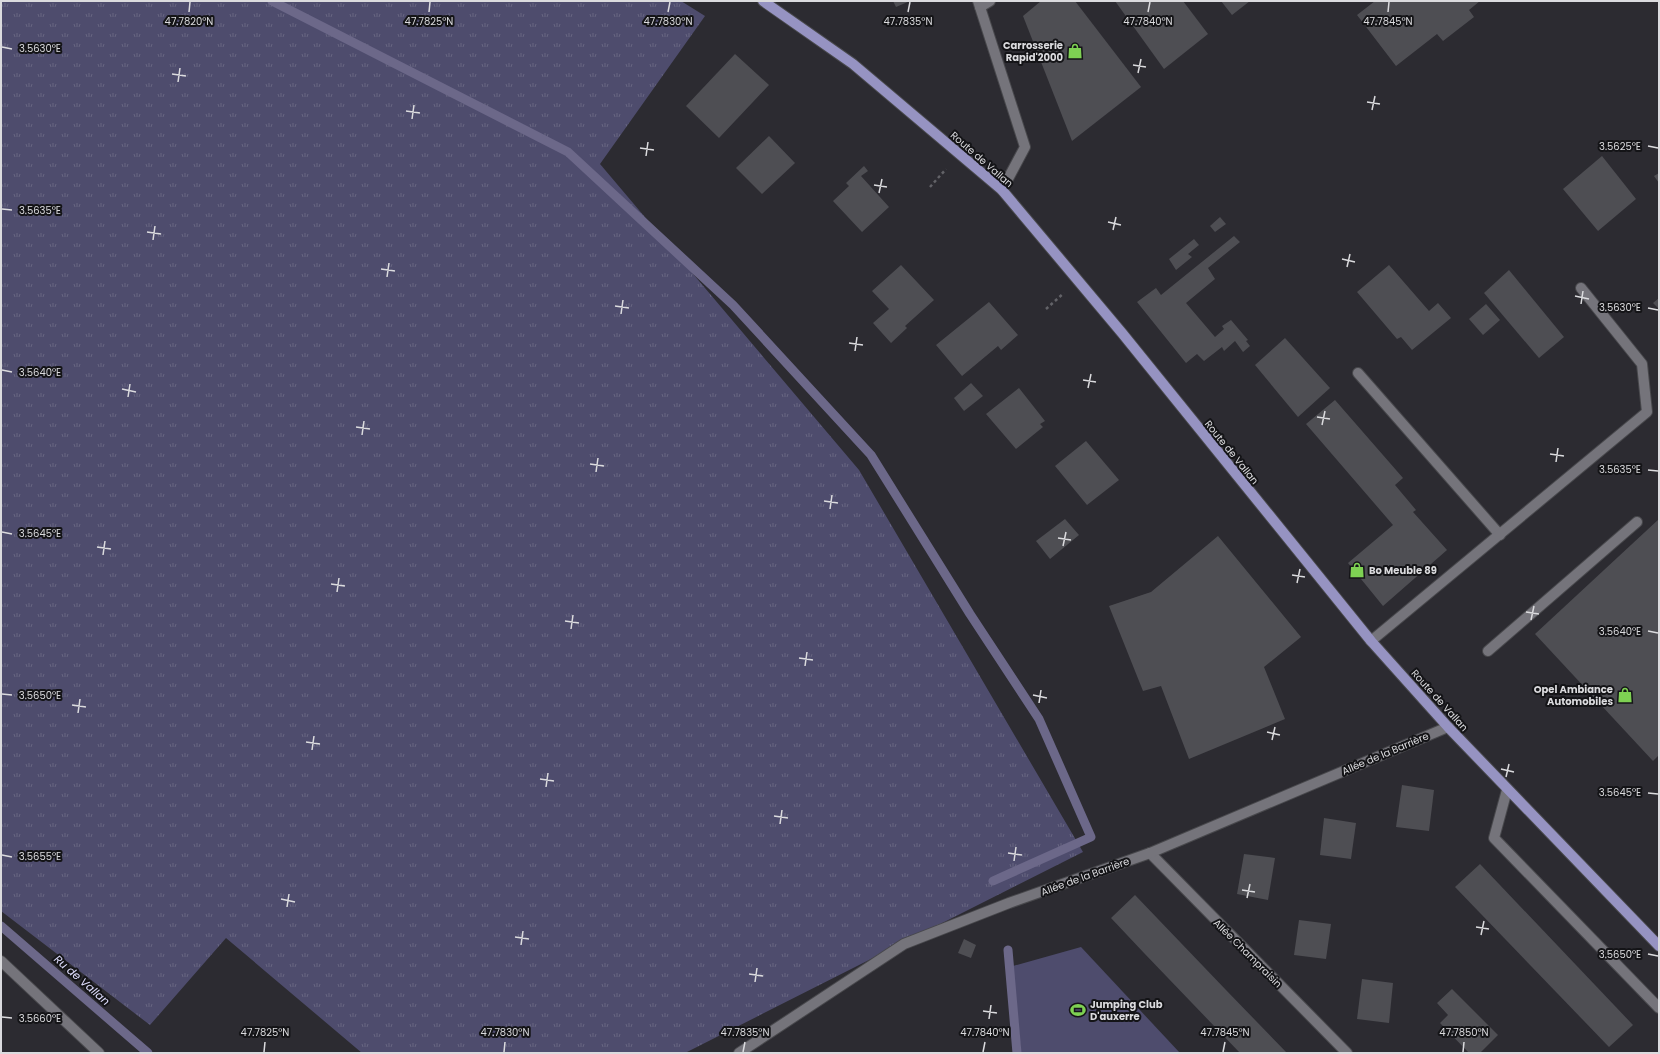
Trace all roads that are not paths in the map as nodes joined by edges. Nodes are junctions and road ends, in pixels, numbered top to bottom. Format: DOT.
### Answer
graph roads {
  1 [pos="763,1"];
  2 [pos="990,1"];
  3 [pos="979,4"];
  4 [pos="1002,190"];
  5 [pos="1581,288"];
  6 [pos="1358,373"];
  7 [pos="1637,522"];
  8 [pos="1500,535"];
  9 [pos="1371,641"];
  10 [pos="1488,651"];
  11 [pos="1448,727"];
  12 [pos="1507,790"];
  13 [pos="1150,852"];
  14 [pos="1659,946"];
  15 [pos="1,961"];
  16 [pos="1659,1008"];
  17 [pos="99,1053"];
  18 [pos="739,1053"];
  19 [pos="1347,1053"];
  1 -- 4 [label="main road, Route de Vallan"];
  2 -- 3 [label="street"];
  3 -- 4 [label="street"];
  4 -- 9 [label="main road, Route de Vallan"];
  5 -- 8 [label="street"];
  6 -- 8 [label="street"];
  7 -- 10 [label="street"];
  8 -- 9 [label="street"];
  9 -- 11 [label="main road, Route de Vallan"];
  11 -- 12 [label="main road, Route de Vallan"];
  11 -- 13 [label="street, Allée de la Barrière"];
  12 -- 14 [label="main road, Route de Vallan"];
  12 -- 16 [label="street"];
  13 -- 18 [label="street, Allée de la Barrière"];
  13 -- 19 [label="street, Allée Champraisin"];
  15 -- 17 [label="street"];
}
